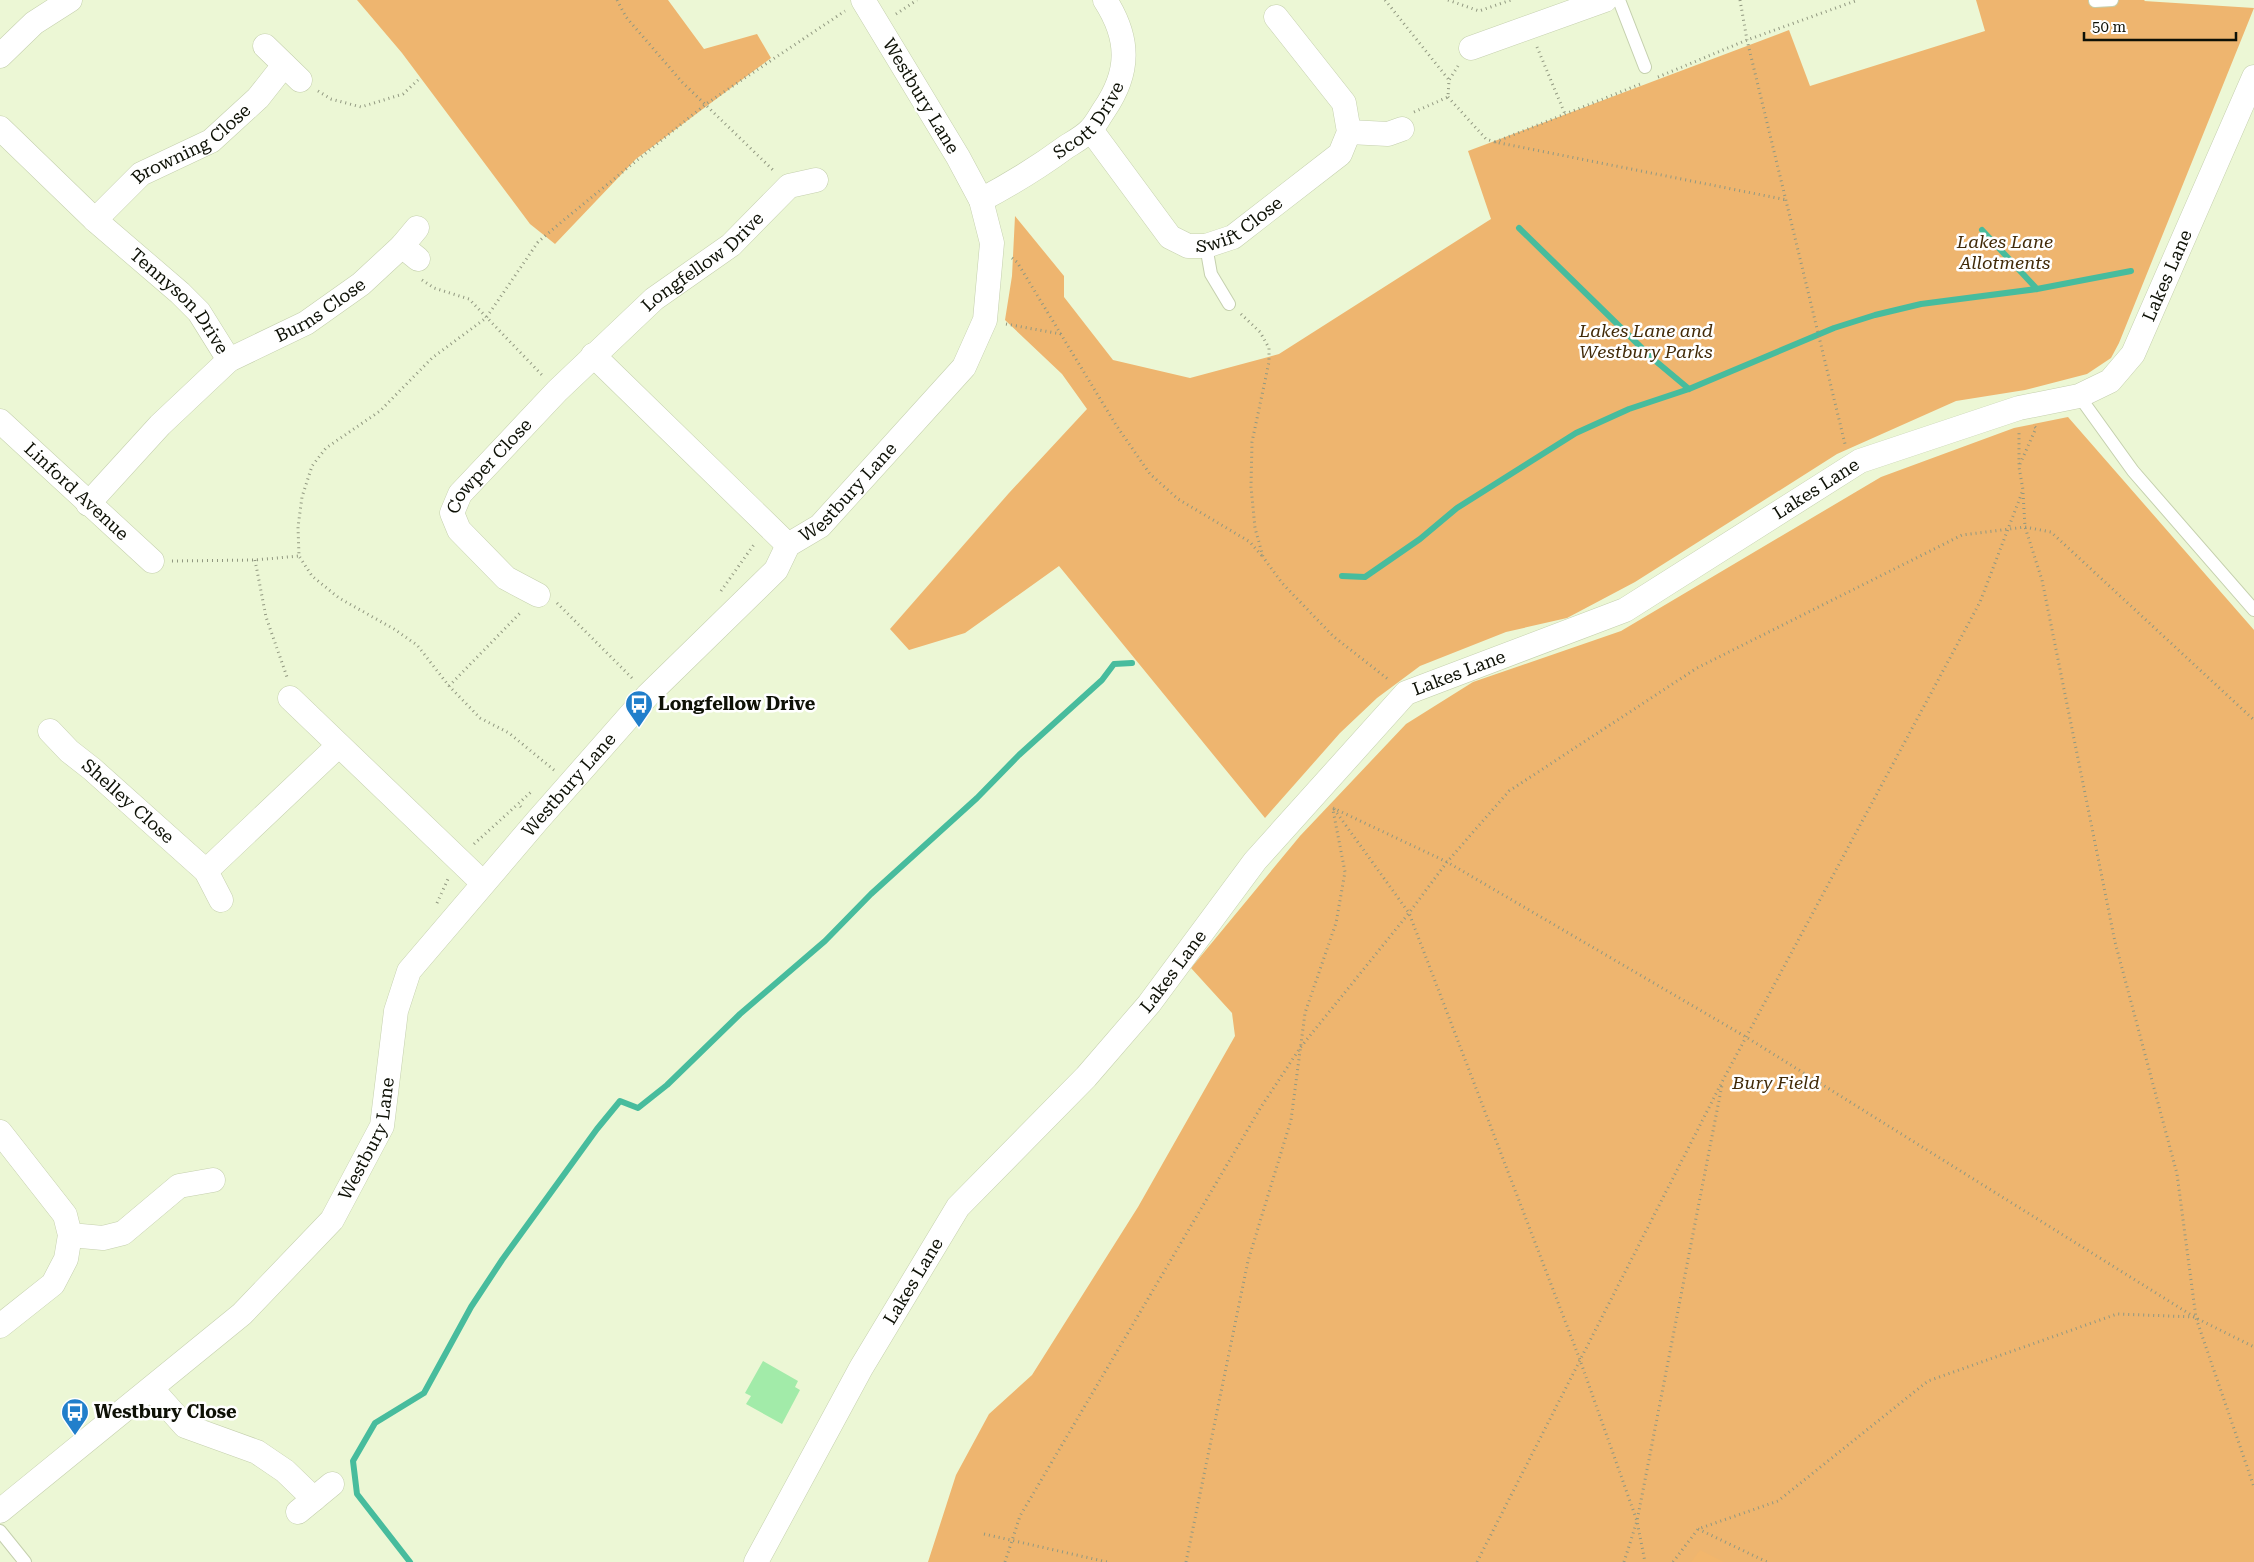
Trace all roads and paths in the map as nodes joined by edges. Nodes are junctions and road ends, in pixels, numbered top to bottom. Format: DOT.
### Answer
graph roads {
  1 [pos="70,0"];
  2 [pos="618,0"];
  3 [pos="1105,0"];
  4 [pos="1385,0"];
  5 [pos="1448,0"];
  6 [pos="1511,0"];
  7 [pos="1605,0"];
  8 [pos="1619,0"];
  9 [pos="1740,0"];
  10 [pos="1858,0"];
  11 [pos="2112,0"];
  12 [pos="2095,2"];
  13 [pos="858,3"];
  14 [pos="1276,18"];
  15 [pos="1529,27"];
  16 [pos="1747,40"];
  17 [pos="265,46"];
  18 [pos="1470,48"];
  19 [pos="0,56"];
  20 [pos="1645,67"];
  21 [pos="292,73"];
  22 [pos="1656,77"];
  23 [pos="2254,77"];
  24 [pos="418,80"];
  25 [pos="1448,80"];
  26 [pos="1647,81"];
  27 [pos="1448,97"];
  28 [pos="706,104"];
  29 [pos="1564,114"];
  30 [pos="0,128"];
  31 [pos="1402,129"];
  32 [pos="1091,130"];
  33 [pos="1350,132"];
  34 [pos="1495,142"];
  35 [pos="816,180"];
  36 [pos="789,186"];
  37 [pos="981,200"];
  38 [pos="1787,200"];
  39 [pos="95,220"];
  40 [pos="417,228"];
  41 [pos="992,243"];
  42 [pos="1206,246"];
  43 [pos="410,252"];
  44 [pos="1229,304"];
  45 [pos="486,318"];
  46 [pos="985,320"];
  47 [pos="1061,334"];
  48 [pos="593,355"];
  49 [pos="230,360"];
  50 [pos="557,391"];
  51 [pos="2079,396"];
  52 [pos="2019,408"];
  53 [pos="0,421"];
  54 [pos="1851,467"];
  55 [pos="2019,467"];
  56 [pos="2023,490"];
  57 [pos="88,504"];
  58 [pos="2025,528"];
  59 [pos="2010,529"];
  60 [pos="788,545"];
  61 [pos="299,556"];
  62 [pos="1263,557"];
  63 [pos="255,560"];
  64 [pos="152,561"];
  65 [pos="538,595"];
  66 [pos="2254,610"];
  67 [pos="635,681"];
  68 [pos="449,686"];
  69 [pos="1406,693"];
  70 [pos="290,698"];
  71 [pos="2254,720"];
  72 [pos="50,731"];
  73 [pos="338,746"];
  74 [pos="554,771"];
  75 [pos="1320,788"];
  76 [pos="518,804"];
  77 [pos="1333,808"];
  78 [pos="472,847"];
  79 [pos="1447,862"];
  80 [pos="206,871"];
  81 [pos="483,883"];
  82 [pos="221,900"];
  83 [pos="1410,913"];
  84 [pos="1746,1037"];
  85 [pos="1300,1048"];
  86 [pos="1723,1080"];
  87 [pos="0,1132"];
  88 [pos="214,1180"];
  89 [pos="70,1235"];
  90 [pos="2196,1318"];
  91 [pos="0,1326"];
  92 [pos="2254,1347"];
  93 [pos="1580,1360"];
  94 [pos="152,1389"];
  95 [pos="332,1484"];
  96 [pos="2254,1487"];
  97 [pos="0,1511"];
  98 [pos="1637,1521"];
  99 [pos="1698,1529"];
  100 [pos="0,1531"];
  101 [pos="984,1534"];
  102 [pos="1012,1540"];
  103 [pos="25,1562"];
  104 [pos="756,1562"];
  105 [pos="1005,1562"];
  106 [pos="1107,1562"];
  107 [pos="1186,1562"];
  108 [pos="1477,1562"];
  109 [pos="1624,1562"];
  110 [pos="1645,1562"];
  111 [pos="1672,1562"];
  112 [pos="1767,1562"];
  1 -- 19 [label="street"];
  2 -- 28 [label="path"];
  3 -- 32 [label="street, Scott Drive"];
  4 -- 25 [label="path"];
  5 -- 6 [label="path"];
  7 -- 15 [label="street"];
  8 -- 20 [label="lane"];
  9 -- 16 [label="path"];
  10 -- 16 [label="path"];
  11 -- 12 [label="lane"];
  13 -- 28 [label="path"];
  13 -- 37 [label="street, Westbury Lane"];
  14 -- 33 [label="street"];
  15 -- 18 [label="street"];
  15 -- 29 [label="path"];
  16 -- 22 [label="path"];
  16 -- 38 [label="path"];
  17 -- 21 [label="street"];
  18 -- 25 [label="path"];
  21 -- 24 [label="path"];
  21 -- 39 [label="street, Browning Close"];
  23 -- 51 [label="street, Lakes Lane"];
  25 -- 27 [label="path"];
  26 -- 29 [label="path"];
  27 -- 31 [label="path"];
  27 -- 34 [label="path"];
  28 -- 36 [label="path"];
  28 -- 45 [label="path"];
  29 -- 34 [label="path"];
  30 -- 39 [label="street, Tennyson Drive"];
  31 -- 33 [label="street"];
  32 -- 37 [label="street, Scott Drive"];
  32 -- 42 [label="street, Swift Close"];
  33 -- 42 [label="street, Swift Close"];
  34 -- 38 [label="path"];
  35 -- 36 [label="street"];
  36 -- 48 [label="street, Longfellow Drive"];
  37 -- 41 [label="street, Westbury Lane"];
  38 -- 54 [label="path"];
  39 -- 49 [label="street, Tennyson Drive"];
  40 -- 43 [label="street, Burns Close"];
  41 -- 46 [label="street, Westbury Lane"];
  41 -- 47 [label="path"];
  42 -- 44 [label="lane"];
  43 -- 45 [label="path"];
  43 -- 49 [label="street, Burns Close"];
  44 -- 62 [label="path"];
  45 -- 50 [label="path"];
  45 -- 61 [label="path"];
  46 -- 47 [label="path"];
  46 -- 60 [label="street, Westbury Lane"];
  47 -- 62 [label="path"];
  48 -- 50 [label="street, Cowper Close"];
  48 -- 60 [label="street"];
  49 -- 57 [label="street, Tennyson Drive"];
  50 -- 65 [label="street, Cowper Close"];
  51 -- 52 [label="street, Lakes Lane"];
  51 -- 66 [label="lane"];
  52 -- 54 [label="street, Lakes Lane"];
  52 -- 55 [label="path"];
  52 -- 55 [label="path"];
  53 -- 57 [label="street, Linford Avenue"];
  54 -- 69 [label="street, Lakes Lane"];
  55 -- 56 [label="path"];
  56 -- 58 [label="path"];
  56 -- 59 [label="path"];
  57 -- 64 [label="street, Linford Avenue"];
  58 -- 59 [label="path"];
  58 -- 71 [label="path"];
  58 -- 90 [label="path"];
  59 -- 79 [label="path"];
  59 -- 84 [label="path"];
  60 -- 81 [label="street, Westbury Lane"];
  61 -- 63 [label="path"];
  61 -- 68 [label="path"];
  62 -- 69 [label="path"];
  63 -- 64 [label="path"];
  63 -- 70 [label="path"];
  65 -- 67 [label="path"];
  65 -- 68 [label="path"];
  68 -- 74 [label="path"];
  69 -- 75 [label="street, Lakes Lane"];
  70 -- 73 [label="street"];
  72 -- 80 [label="street, Shelley Close"];
  73 -- 80 [label="street"];
  73 -- 81 [label="street"];
  75 -- 77 [label="path"];
  75 -- 104 [label="street, Lakes Lane"];
  76 -- 78 [label="path"];
  77 -- 79 [label="path"];
  77 -- 83 [label="path"];
  77 -- 85 [label="path"];
  79 -- 83 [label="path"];
  79 -- 84 [label="path"];
  80 -- 82 [label="street, Shelley Close"];
  81 -- 94 [label="street, Westbury Lane"];
  83 -- 85 [label="path"];
  83 -- 93 [label="path"];
  84 -- 86 [label="path"];
  84 -- 90 [label="path"];
  85 -- 102 [label="path"];
  85 -- 107 [label="path"];
  86 -- 93 [label="path"];
  86 -- 98 [label="path"];
  87 -- 89 [label="street"];
  88 -- 89 [label="street"];
  89 -- 91 [label="street"];
  90 -- 92 [label="path"];
  90 -- 96 [label="path"];
  90 -- 99 [label="path"];
  93 -- 98 [label="path"];
  93 -- 108 [label="path"];
  94 -- 95 [label="street"];
  94 -- 97 [label="street, Westbury Lane"];
  98 -- 109 [label="path"];
  98 -- 110 [label="path"];
  99 -- 111 [label="path"];
  99 -- 112 [label="path"];
  100 -- 103 [label="lane"];
  101 -- 102 [label="path"];
  102 -- 105 [label="path"];
  102 -- 106 [label="path"];
}
